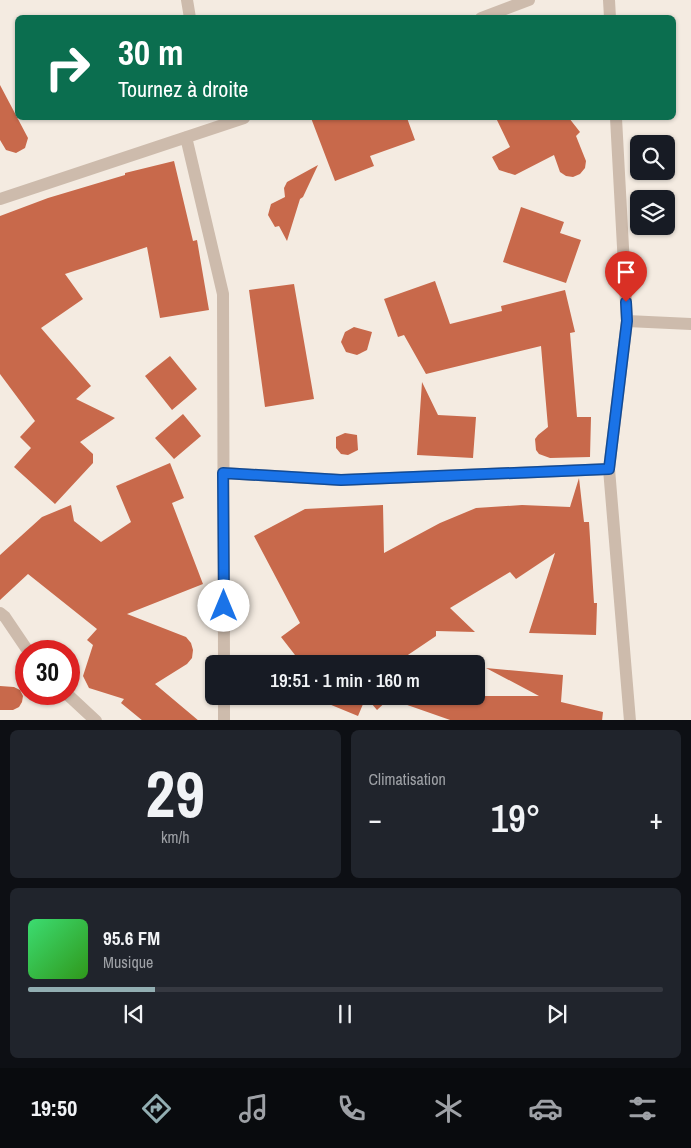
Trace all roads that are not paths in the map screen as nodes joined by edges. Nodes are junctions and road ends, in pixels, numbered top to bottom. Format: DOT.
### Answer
graph roads {
  1 [pos="187,0"];
  2 [pos="529,0"];
  3 [pos="609,0"];
  4 [pos="190,15"];
  5 [pos="489,15"];
  6 [pos="610,15"];
  7 [pos="230,120"];
  8 [pos="616,120"];
  9 [pos="210,123"];
  10 [pos="186,137"];
  11 [pos="0,199"];
  12 [pos="627,321"];
  13 [pos="691,324"];
  14 [pos="609,469"];
  15 [pos="223,473"];
  16 [pos="0,613"];
  17 [pos="20,640"];
  18 [pos="224,655"];
  19 [pos="79,705"];
  20 [pos="224,705"];
  21 [pos="96,720"];
  22 [pos="224,720"];
  23 [pos="630,720"];
  1 -- 4 [label="street"];
  2 -- 5 [label="street"];
  3 -- 6 [label="street"];
  7 -- 9 [label="street"];
  8 -- 12 [label="street"];
  9 -- 10 [label="street"];
  10 -- 11 [label="street"];
  10 -- 15 [label="street"];
  12 -- 13 [label="street"];
  12 -- 14 [label="street"];
  14 -- 15 [label="street"];
  14 -- 23 [label="street"];
  15 -- 18 [label="street"];
  16 -- 17 [label="street"];
  19 -- 21 [label="street"];
  20 -- 22 [label="street"];
}
